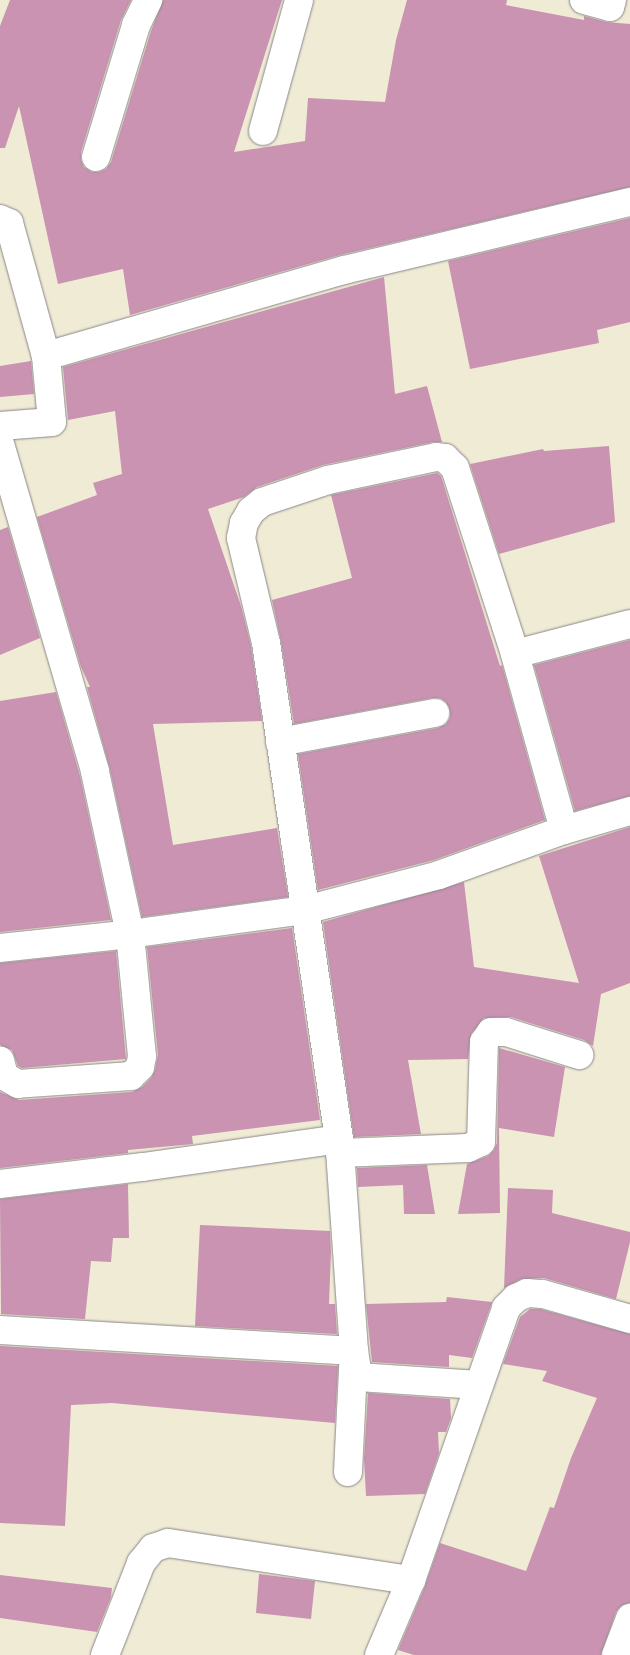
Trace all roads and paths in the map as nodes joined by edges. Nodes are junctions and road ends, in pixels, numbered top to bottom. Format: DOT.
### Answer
graph roads {
  1 [pos="148,0"];
  2 [pos="299,0"];
  3 [pos="584,0"];
  4 [pos="612,0"];
  5 [pos="263,131"];
  6 [pos="96,157"];
  7 [pos="630,202"];
  8 [pos="0,220"];
  9 [pos="46,356"];
  10 [pos="0,426"];
  11 [pos="0,444"];
  12 [pos="630,624"];
  13 [pos="515,654"];
  14 [pos="435,713"];
  15 [pos="280,742"];
  16 [pos="630,811"];
  17 [pos="564,830"];
  18 [pos="306,910"];
  19 [pos="130,934"];
  20 [pos="0,948"];
  21 [pos="579,1055"];
  22 [pos="0,1060"];
  23 [pos="340,1146"];
  24 [pos="0,1184"];
  25 [pos="630,1319"];
  26 [pos="0,1330"];
  27 [pos="354,1351"];
  28 [pos="479,1385"];
  29 [pos="348,1472"];
  30 [pos="411,1580"];
  31 [pos="630,1618"];
  32 [pos="105,1655"];
  33 [pos="379,1655"];
  34 [pos="616,1655"];
  1 -- 6 [label="street"];
  2 -- 5 [label="street"];
  3 -- 4 [label="street"];
  7 -- 9 [label="street"];
  8 -- 9 [label="street"];
  9 -- 10 [label="street"];
  11 -- 19 [label="street"];
  12 -- 13 [label="street"];
  13 -- 15 [label="street"];
  13 -- 17 [label="street"];
  14 -- 15 [label="street"];
  15 -- 18 [label="street"];
  16 -- 17 [label="street"];
  17 -- 18 [label="street"];
  18 -- 19 [label="street"];
  18 -- 23 [label="street"];
  19 -- 20 [label="street"];
  19 -- 22 [label="street"];
  21 -- 23 [label="street"];
  23 -- 24 [label="street"];
  23 -- 27 [label="street"];
  25 -- 28 [label="street"];
  26 -- 27 [label="street"];
  27 -- 28 [label="street"];
  27 -- 29 [label="street"];
  28 -- 30 [label="street"];
  30 -- 32 [label="street"];
  30 -- 33 [label="street"];
  31 -- 34 [label="street"];
}
